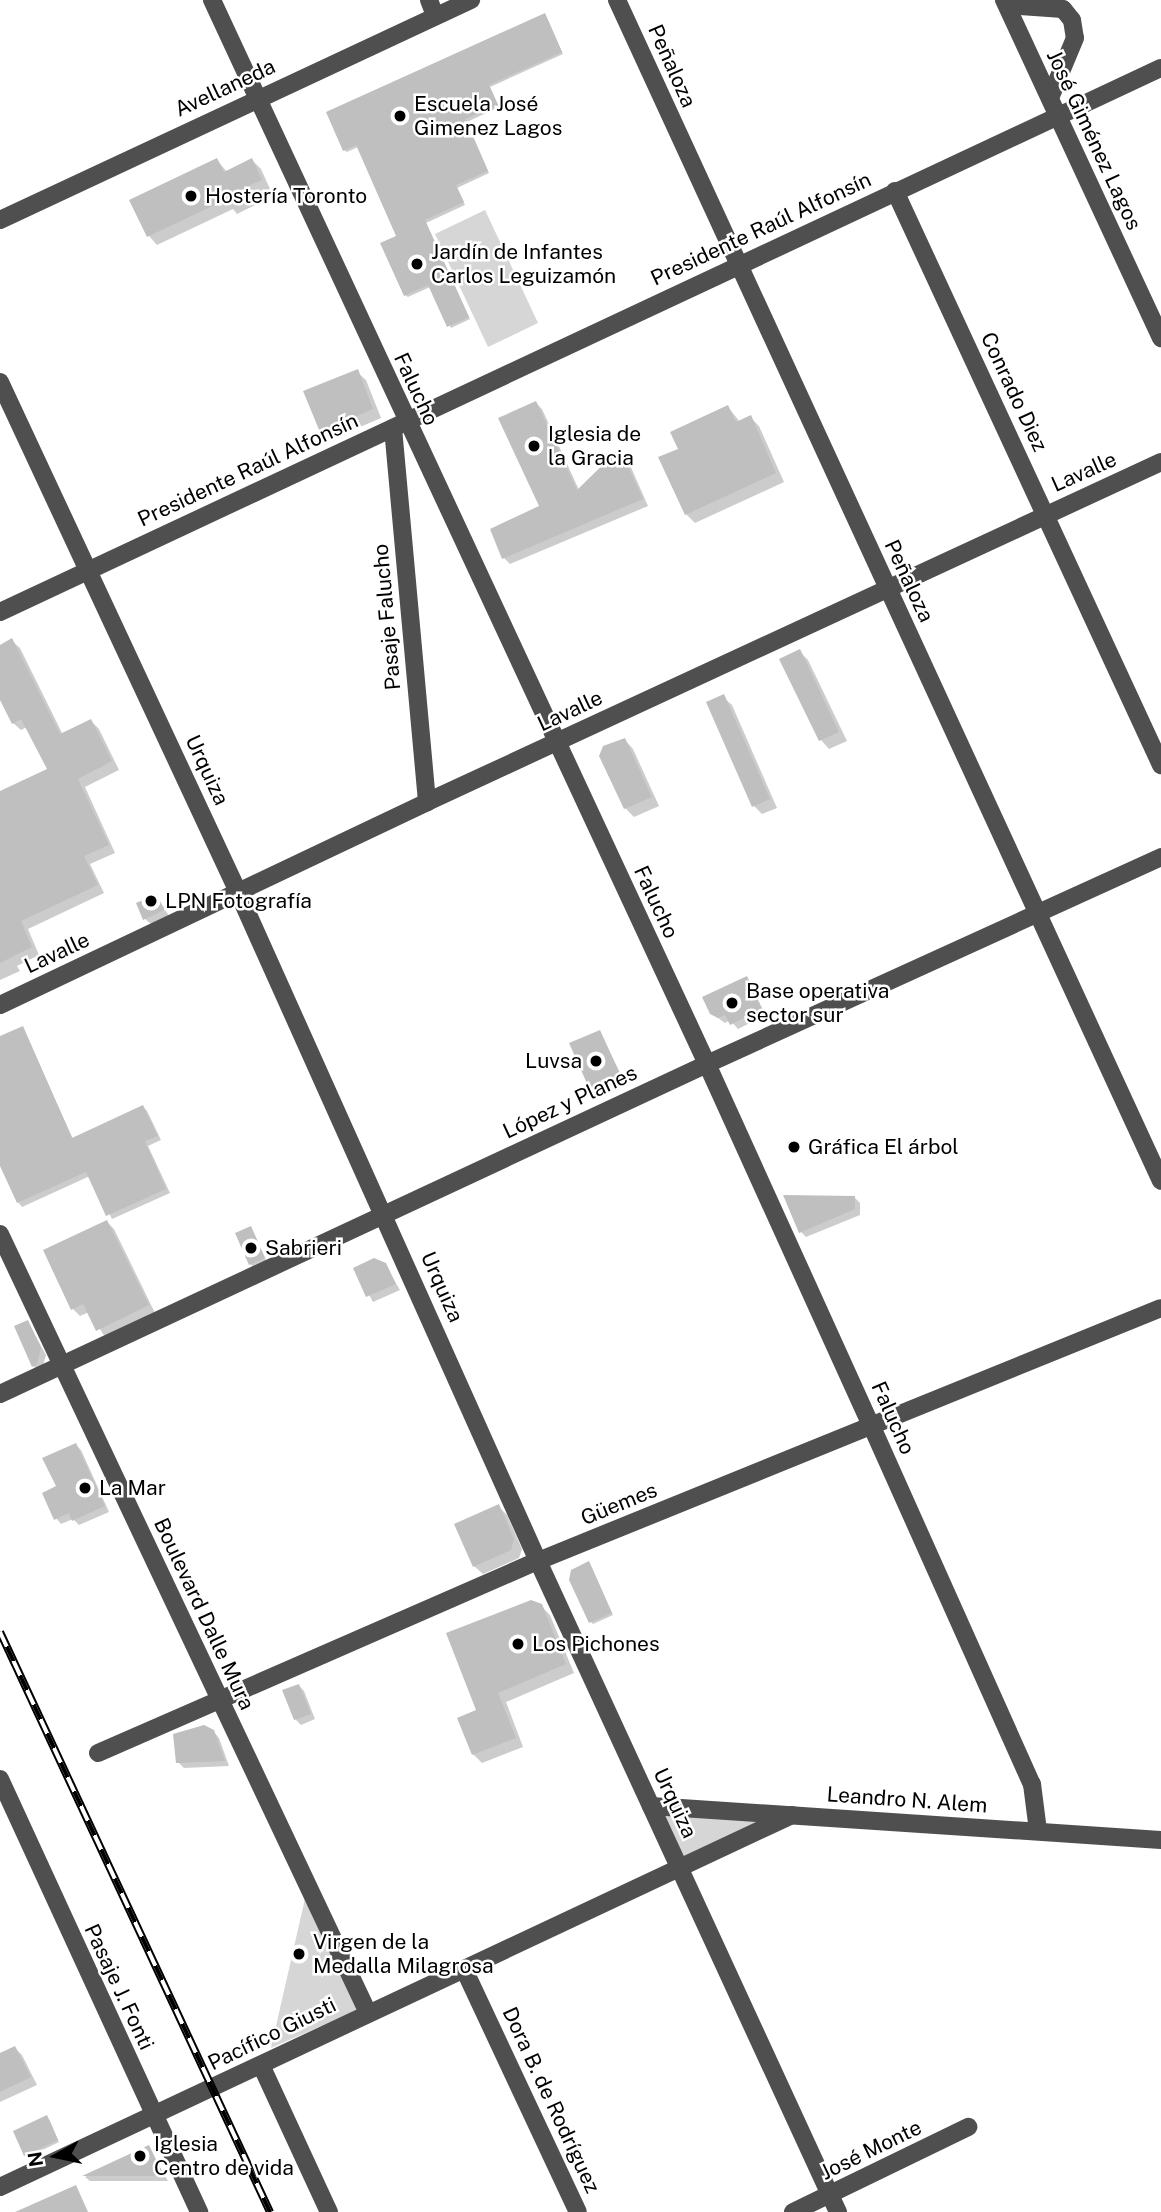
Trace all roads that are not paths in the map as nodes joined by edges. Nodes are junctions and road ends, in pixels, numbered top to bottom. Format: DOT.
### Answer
graph roads {
  1 [pos="212,0"];
  2 [pos="471,0"];
  3 [pos="617,0"];
  4 [pos="1005,3"];
  5 [pos="432,8"];
  6 [pos="1161,68"];
  7 [pos="257,99"];
  8 [pos="1053,106"];
  9 [pos="895,191"];
  10 [pos="0,220"];
  11 [pos="737,266"];
  12 [pos="1161,338"];
  13 [pos="0,382"];
  14 [pos="400,425"];
  15 [pos="1161,462"];
  16 [pos="1045,515"];
  17 [pos="88,569"];
  18 [pos="887,587"];
  19 [pos="0,612"];
  20 [pos="556,742"];
  21 [pos="1161,765"];
  22 [pos="427,802"];
  23 [pos="1161,857"];
  24 [pos="239,892"];
  25 [pos="1037,914"];
  26 [pos="0,1005"];
  27 [pos="707,1064"];
  28 [pos="1161,1181"];
  29 [pos="384,1214"];
  30 [pos="0,1234"];
  31 [pos="1159,1315"];
  32 [pos="61,1365"];
  33 [pos="0,1394"];
  34 [pos="872,1426"];
  35 [pos="538,1561"];
  36 [pos="219,1700"];
  37 [pos="98,1753"];
  38 [pos="0,1779"];
  39 [pos="651,1806"];
  40 [pos="792,1815"];
  41 [pos="1038,1831"];
  42 [pos="1161,1840"];
  43 [pos="679,1867"];
  44 [pos="464,1969"];
  45 [pos="368,2012"];
  46 [pos="261,2065"];
  47 [pos="154,2117"];
  48 [pos="968,2127"];
  49 [pos="0,2187"];
  50 [pos="830,2194"];
  51 [pos="199,2212"];
  52 [pos="329,2212"];
  53 [pos="578,2212"];
  54 [pos="793,2212"];
  55 [pos="838,2212"];
  1 -- 7 [label="street, Falucho"];
  2 -- 5 [label="street, Avellaneda"];
  3 -- 11 [label="street, Peñaloza"];
  4 -- 8 [label="street, José Giménez Lagos"];
  4 -- 8 [label="street"];
  5 -- 7 [label="street, Avellaneda"];
  6 -- 8 [label="street, Presidente Raúl Alfonsín"];
  7 -- 10 [label="street, Avellaneda"];
  7 -- 14 [label="street, Falucho"];
  8 -- 9 [label="street, Presidente Raúl Alfonsín"];
  8 -- 12 [label="street, José Giménez Lagos"];
  9 -- 11 [label="street, Presidente Raúl Alfonsín"];
  9 -- 16 [label="street, Conrado Diez"];
  11 -- 14 [label="street, Presidente Raúl Alfonsín"];
  11 -- 18 [label="street, Peñaloza"];
  13 -- 17 [label="street, Urquiza"];
  14 -- 17 [label="street, Presidente Raúl Alfonsín"];
  14 -- 20 [label="street, Falucho"];
  14 -- 22 [label="street, Pasaje Falucho"];
  15 -- 16 [label="street, Lavalle"];
  16 -- 18 [label="street, Lavalle"];
  16 -- 21 [label="street, Conrado Diez"];
  17 -- 19 [label="street, Presidente Raúl Alfonsín"];
  17 -- 24 [label="street, Urquiza"];
  18 -- 20 [label="street, Lavalle"];
  18 -- 25 [label="street, Peñaloza"];
  20 -- 22 [label="street, Lavalle"];
  20 -- 27 [label="street, Falucho"];
  22 -- 24 [label="street, Lavalle"];
  23 -- 25 [label="street, López y Planes"];
  24 -- 26 [label="street, Lavalle"];
  24 -- 29 [label="street, Urquiza"];
  25 -- 27 [label="street, López y Planes"];
  25 -- 28 [label="street, Peñaloza"];
  27 -- 29 [label="street, López y Planes"];
  27 -- 34 [label="street, Falucho"];
  29 -- 32 [label="street, López y Planes"];
  29 -- 35 [label="street, Urquiza"];
  30 -- 32 [label="street, Boulevard Dalle Mura"];
  31 -- 34 [label="street, Güemes"];
  32 -- 33 [label="street, López y Planes"];
  32 -- 36 [label="street, Boulevard Dalle Mura"];
  34 -- 35 [label="street, Güemes"];
  34 -- 41 [label="street, Falucho"];
  35 -- 36 [label="street, Güemes"];
  35 -- 39 [label="street, Urquiza"];
  36 -- 37 [label="street, Güemes"];
  36 -- 45 [label="street, Boulevard Dalle Mura"];
  38 -- 47 [label="street, Pasaje J. Fonti"];
  39 -- 40 [label="street, Leandro N. Alem"];
  39 -- 43 [label="street, Urquiza"];
  40 -- 41 [label="street, Leandro N. Alem"];
  40 -- 43 [label="street, Pacífico Giusti"];
  41 -- 42 [label="street, Leandro N. Alem"];
  43 -- 44 [label="street, Pacífico Giusti"];
  43 -- 50 [label="street, Urquiza"];
  44 -- 45 [label="street, Pacífico Giusti"];
  44 -- 53 [label="street, Dora B. de Rodríguez"];
  45 -- 46 [label="street, Pacífico Giusti"];
  46 -- 47 [label="street, Pacífico Giusti"];
  46 -- 52 [label="street"];
  47 -- 49 [label="street, Pacífico Giusti"];
  47 -- 51 [label="street, Pasaje J. Fonti"];
  48 -- 50 [label="street, José Monte"];
  50 -- 54 [label="street, José Monte"];
  50 -- 55 [label="street, Urquiza"];
}
